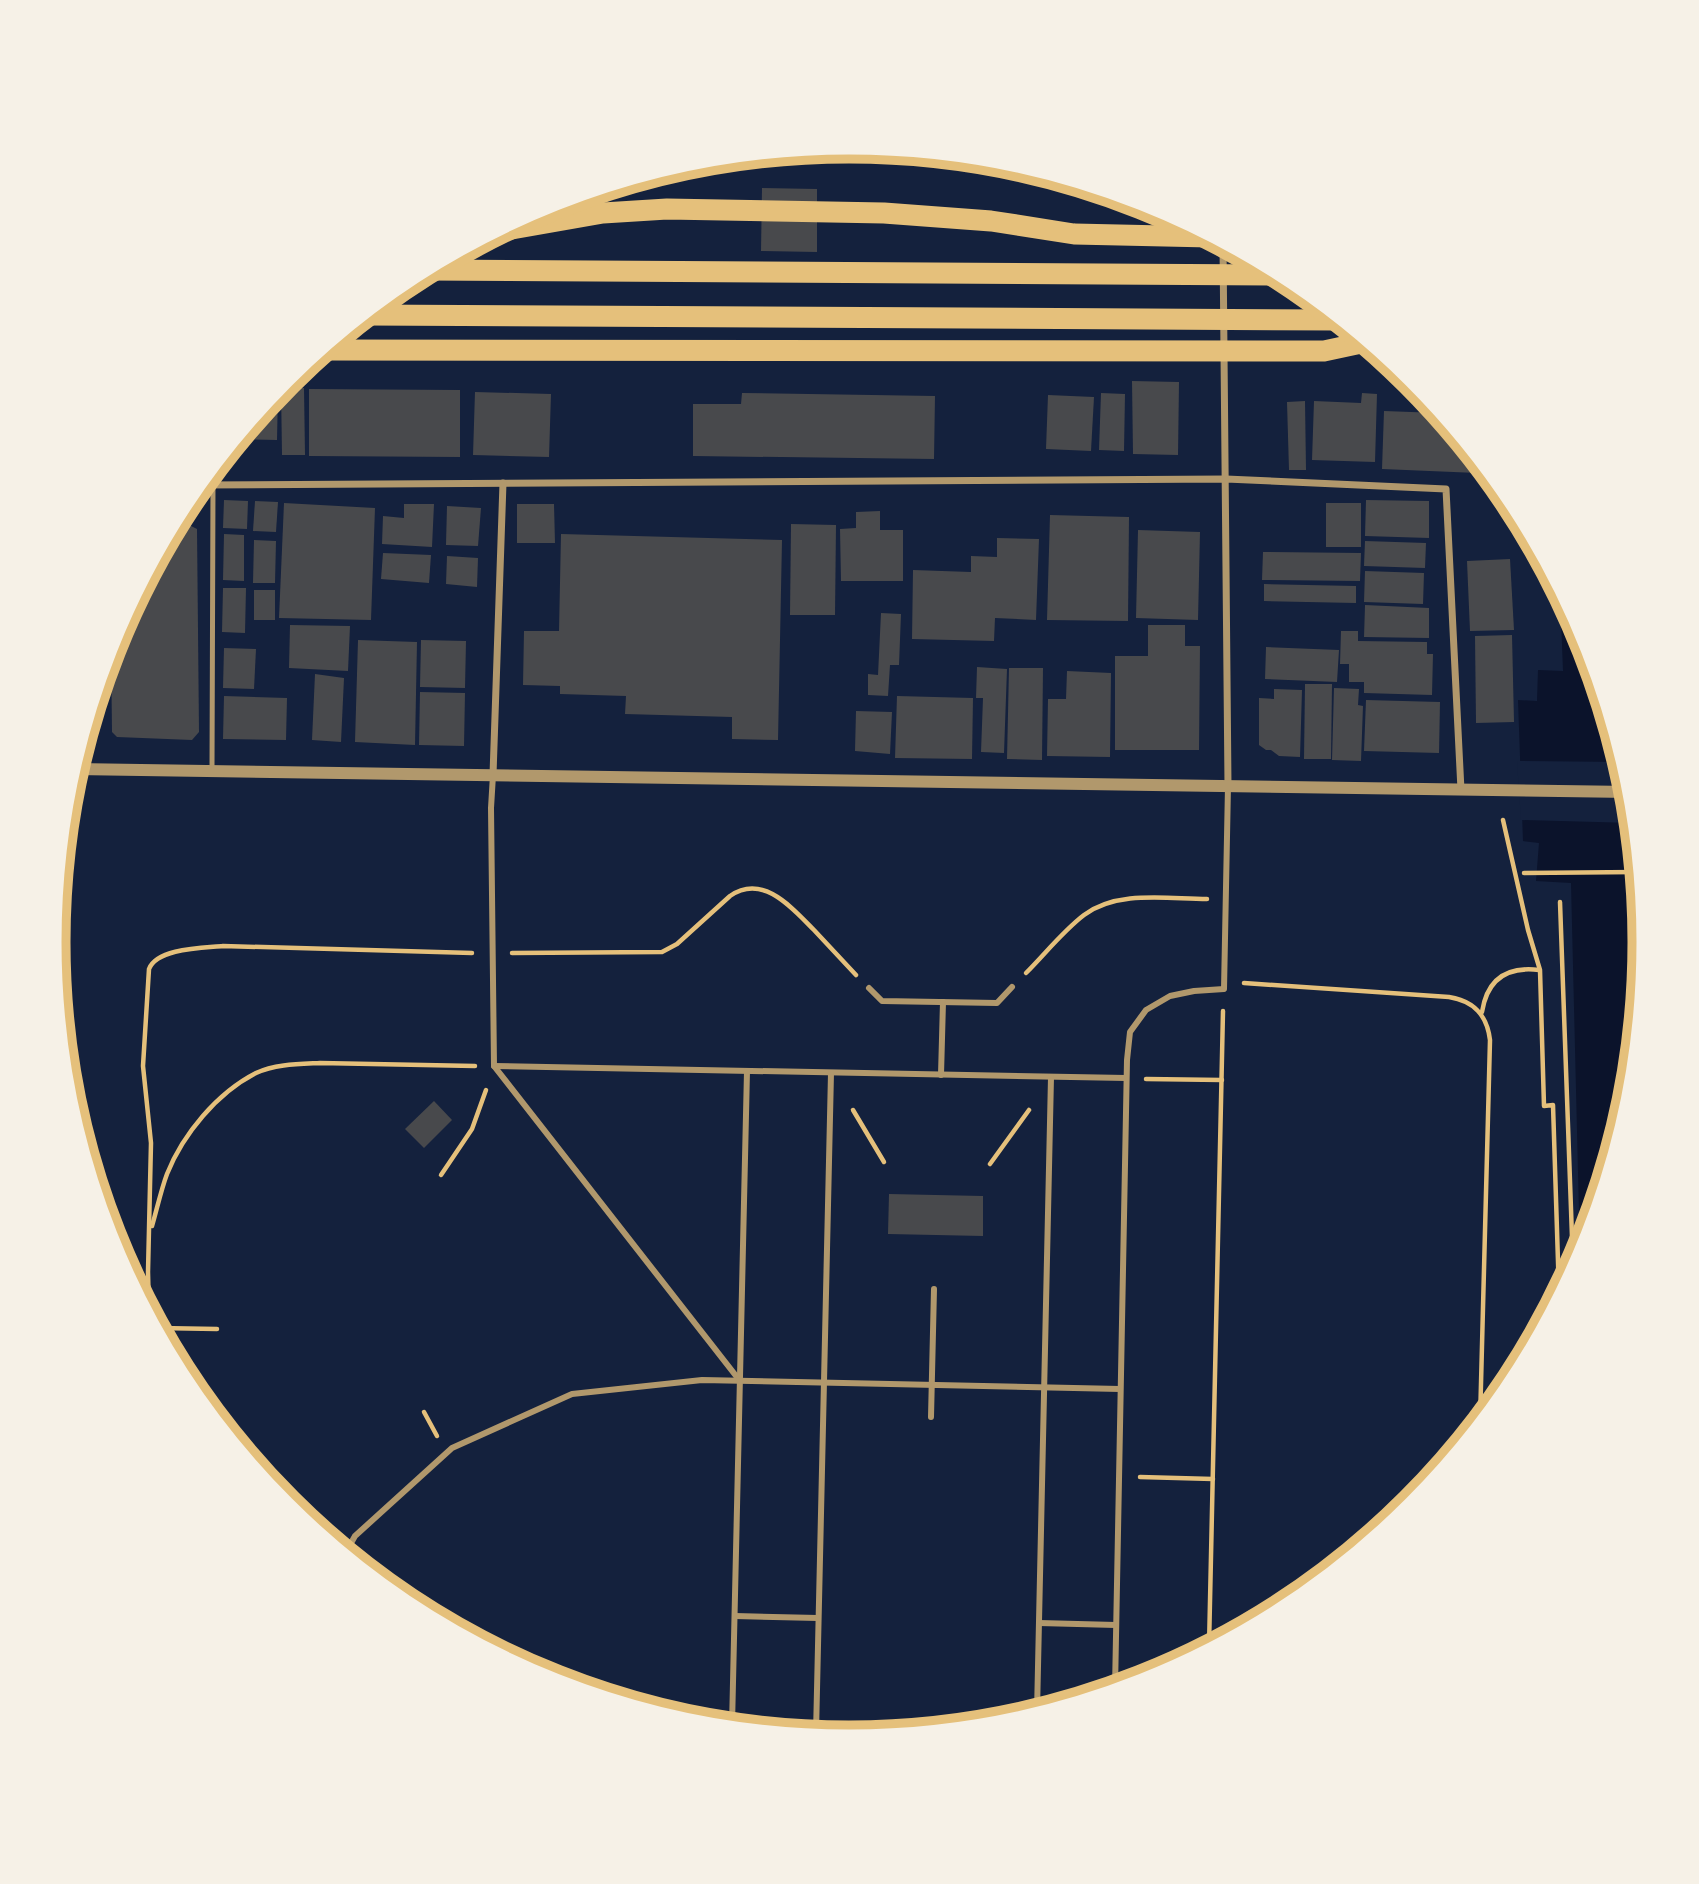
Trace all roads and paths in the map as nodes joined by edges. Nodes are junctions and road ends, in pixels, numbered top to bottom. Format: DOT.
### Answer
graph roads {
  1 [pos="536,225"];
  2 [pos="1188,237"];
  3 [pos="1223,254"];
  4 [pos="448,270"];
  5 [pos="1259,275"];
  6 [pos="381,315"];
  7 [pos="1325,320"];
  8 [pos="1355,344"];
  9 [pos="337,350"];
  10 [pos="1226,479"];
  11 [pos="503,483"];
  12 [pos="213,485"];
  13 [pos="213,486"];
  14 [pos="86,769"];
  15 [pos="212,771"];
  16 [pos="493,775"];
  17 [pos="1228,786"];
  18 [pos="1461,790"];
  19 [pos="1618,792"];
  20 [pos="1503,820"];
  21 [pos="1629,872"];
  22 [pos="1524,873"];
  23 [pos="1225,899"];
  24 [pos="1560,902"];
  25 [pos="493,953"];
  26 [pos="1540,970"];
  27 [pos="1224,986"];
  28 [pos="1012,987"];
  29 [pos="869,988"];
  30 [pos="943,1002"];
  31 [pos="1482,1013"];
  32 [pos="494,1066"];
  33 [pos="747,1071"];
  34 [pos="831,1073"];
  35 [pos="941,1075"];
  36 [pos="1051,1077"];
  37 [pos="1126,1079"];
  38 [pos="1222,1080"];
  39 [pos="884,1162"];
  40 [pos="990,1164"];
  41 [pos="441,1175"];
  42 [pos="150,1231"];
  43 [pos="1572,1244"];
  44 [pos="1558,1274"];
  45 [pos="934,1289"];
  46 [pos="148,1291"];
  47 [pos="168,1328"];
  48 [pos="217,1329"];
  49 [pos="740,1381"];
  50 [pos="824,1382"];
  51 [pos="931,1385"];
  52 [pos="1044,1388"];
  53 [pos="1120,1389"];
  54 [pos="1480,1406"];
  55 [pos="931,1418"];
  56 [pos="1119,1476"];
  57 [pos="1213,1479"];
  58 [pos="350,1545"];
  59 [pos="735,1616"];
  60 [pos="818,1618"];
  61 [pos="1039,1623"];
  62 [pos="1116,1625"];
  63 [pos="1209,1637"];
  64 [pos="1115,1678"];
  65 [pos="1037,1702"];
  66 [pos="732,1716"];
  67 [pos="816,1724"];
  1 -- 2 [label="highway"];
  3 -- 10 [label="street"];
  4 -- 5 [label="highway"];
  6 -- 7 [label="highway"];
  8 -- 9 [label="highway"];
  10 -- 11 [label="street"];
  10 -- 17 [label="street"];
  10 -- 18 [label="street"];
  11 -- 12 [label="street"];
  11 -- 16 [label="street"];
  13 -- 15 [label="lane"];
  14 -- 15 [label="street"];
  15 -- 16 [label="street"];
  16 -- 17 [label="street"];
  16 -- 25 [label="street"];
  17 -- 18 [label="street"];
  17 -- 23 [label="street"];
  18 -- 19 [label="street"];
  20 -- 26 [label="path"];
  21 -- 22 [label="path"];
  23 -- 27 [label="street"];
  23 -- 28 [label="path"];
  24 -- 43 [label="path"];
  25 -- 29 [label="path"];
  25 -- 32 [label="street"];
  25 -- 42 [label="path"];
  26 -- 31 [label="path"];
  26 -- 44 [label="path"];
  27 -- 31 [label="path"];
  27 -- 37 [label="street"];
  27 -- 38 [label="path"];
  28 -- 30 [label="street"];
  29 -- 30 [label="street"];
  30 -- 35 [label="street"];
  31 -- 54 [label="path"];
  32 -- 33 [label="street"];
  32 -- 41 [label="path"];
  32 -- 42 [label="path"];
  32 -- 49 [label="street"];
  33 -- 34 [label="street"];
  33 -- 49 [label="street"];
  34 -- 35 [label="street"];
  34 -- 39 [label="path"];
  34 -- 50 [label="street"];
  35 -- 36 [label="street"];
  36 -- 37 [label="street"];
  36 -- 40 [label="path"];
  36 -- 52 [label="street"];
  37 -- 38 [label="path"];
  37 -- 53 [label="street"];
  38 -- 57 [label="path"];
  42 -- 46 [label="path"];
  45 -- 51 [label="street"];
  47 -- 48 [label="path"];
  49 -- 50 [label="street"];
  49 -- 58 [label="street"];
  49 -- 59 [label="street"];
  50 -- 51 [label="street"];
  50 -- 60 [label="street"];
  51 -- 52 [label="street"];
  51 -- 55 [label="street"];
  52 -- 53 [label="street"];
  52 -- 61 [label="street"];
  53 -- 56 [label="street"];
  56 -- 57 [label="path"];
  56 -- 62 [label="street"];
  57 -- 63 [label="path"];
  59 -- 60 [label="street"];
  59 -- 66 [label="street"];
  60 -- 67 [label="street"];
  61 -- 62 [label="street"];
  61 -- 65 [label="street"];
  62 -- 64 [label="street"];
}
